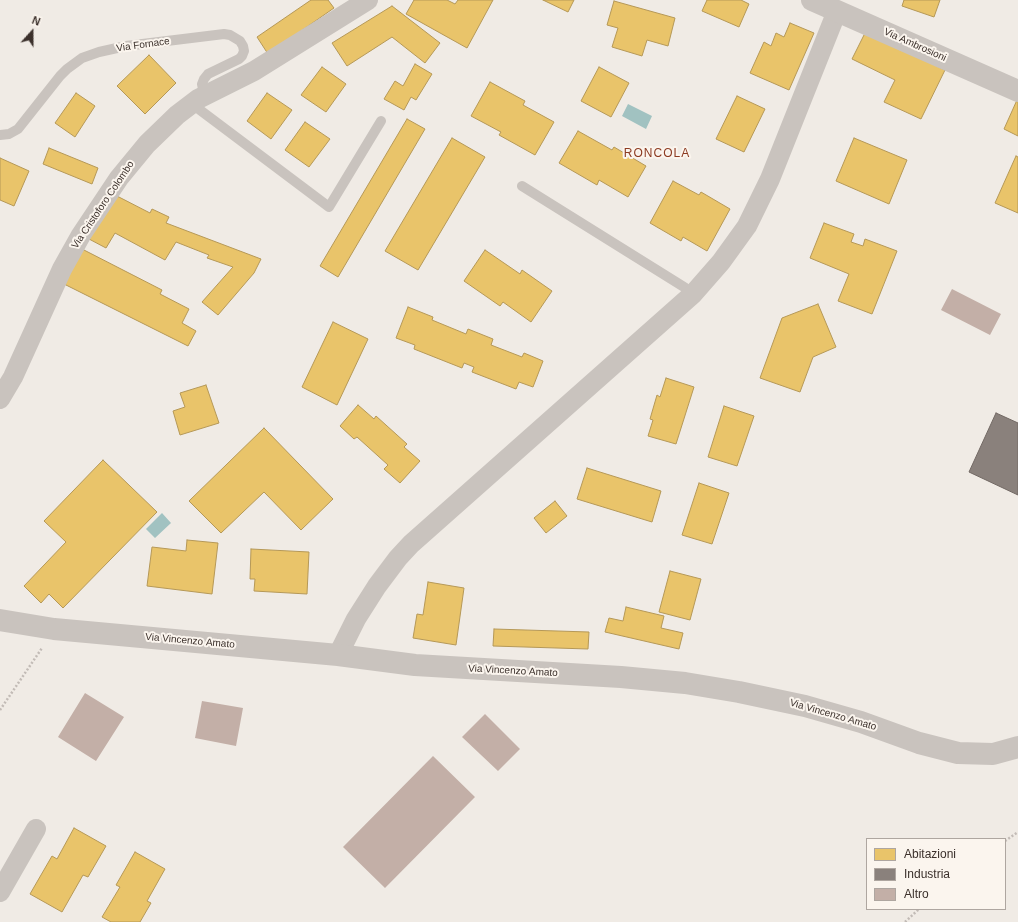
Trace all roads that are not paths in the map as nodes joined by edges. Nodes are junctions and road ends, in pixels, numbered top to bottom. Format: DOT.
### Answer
graph roads {
  1 [pos="368,0"];
  2 [pos="812,0"];
  3 [pos="837,11"];
  4 [pos="1018,91"];
  5 [pos="199,99"];
  6 [pos="381,121"];
  7 [pos="0,135"];
  8 [pos="522,186"];
  9 [pos="693,294"];
  10 [pos="0,398"];
  11 [pos="0,620"];
  12 [pos="338,655"];
  13 [pos="1018,747"];
  14 [pos="36,829"];
  15 [pos="0,892"];
  1 -- 5 [label="street, Via Cristoforo Colombo"];
  2 -- 3 [label="street, Via Ambrosioni"];
  3 -- 4 [label="street, Via Ambrosioni"];
  3 -- 9 [label="street"];
  5 -- 6 [label="lane"];
  5 -- 7 [label="lane, Via Fornace"];
  5 -- 10 [label="street, Via Cristoforo Colombo"];
  8 -- 9 [label="lane"];
  9 -- 12 [label="street"];
  11 -- 12 [label="street, Via Vincenzo Amato"];
  12 -- 13 [label="street, Via Vincenzo Amato"];
  14 -- 15 [label="street"];
}
